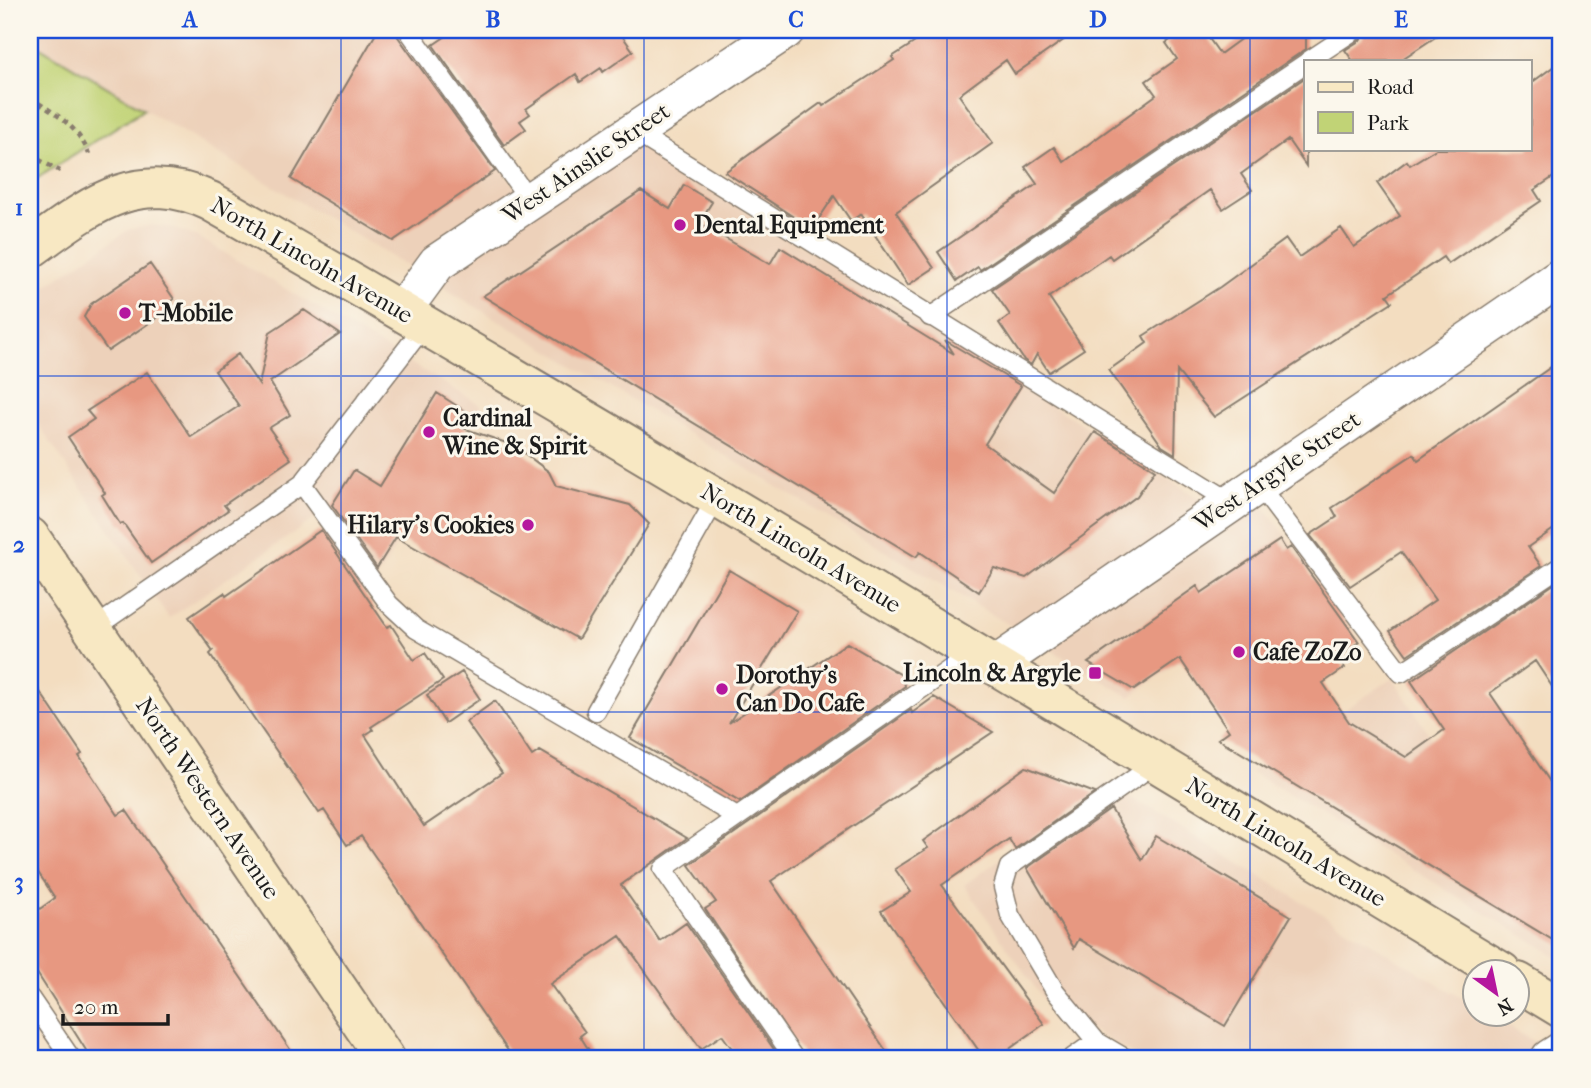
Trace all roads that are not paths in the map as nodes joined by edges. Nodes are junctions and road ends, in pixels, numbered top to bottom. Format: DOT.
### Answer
graph roads {
  1 [pos="408,30"];
  2 [pos="786,30"];
  3 [pos="1355,30"];
  4 [pos="1310,60"];
  5 [pos="1304,64"];
  6 [pos="634,131"];
  7 [pos="530,201"];
  8 [pos="30,249"];
  9 [pos="1561,277"];
  10 [pos="930,317"];
  11 [pos="414,318"];
  12 [pos="302,484"];
  13 [pos="1244,493"];
  14 [pos="717,497"];
  15 [pos="30,537"];
  16 [pos="1561,566"];
  17 [pos="93,629"];
  18 [pos="984,660"];
  19 [pos="596,711"];
  20 [pos="1156,764"];
  21 [pos="737,817"];
  22 [pos="1479,958"];
  23 [pos="1532,991"];
  24 [pos="30,998"];
  25 [pos="1561,1008"];
  26 [pos="1096,1041"];
  27 [pos="1561,1051"];
  28 [pos="71,1058"];
  29 [pos="385,1058"];
  30 [pos="794,1058"];
  31 [pos="1072,1058"];
  32 [pos="1125,1058"];
  33 [pos="1550,1058"];
  1 -- 7 [label="lane"];
  2 -- 6 [label="street, West Ainslie Street"];
  3 -- 4 [label="lane"];
  5 -- 10 [label="lane"];
  6 -- 7 [label="street, West Ainslie Street"];
  6 -- 10 [label="lane"];
  7 -- 11 [label="street, West Ainslie Street"];
  8 -- 11 [label="main road, North Lincoln Avenue"];
  9 -- 13 [label="street, West Argyle Street"];
  10 -- 13 [label="lane"];
  11 -- 12 [label="lane"];
  11 -- 14 [label="main road, North Lincoln Avenue"];
  12 -- 17 [label="lane"];
  12 -- 21 [label="lane"];
  13 -- 16 [label="lane"];
  13 -- 18 [label="street, West Argyle Street"];
  14 -- 18 [label="main road, North Lincoln Avenue"];
  14 -- 19 [label="lane"];
  15 -- 17 [label="main road, North Western Avenue"];
  17 -- 29 [label="main road, North Western Avenue"];
  18 -- 20 [label="main road, North Lincoln Avenue"];
  18 -- 21 [label="lane"];
  20 -- 22 [label="main road, North Lincoln Avenue"];
  20 -- 26 [label="lane"];
  21 -- 30 [label="lane"];
  23 -- 25 [label="main road"];
  24 -- 28 [label="lane"];
  26 -- 31 [label="lane"];
  26 -- 32 [label="lane"];
  27 -- 33 [label="street"];
}
